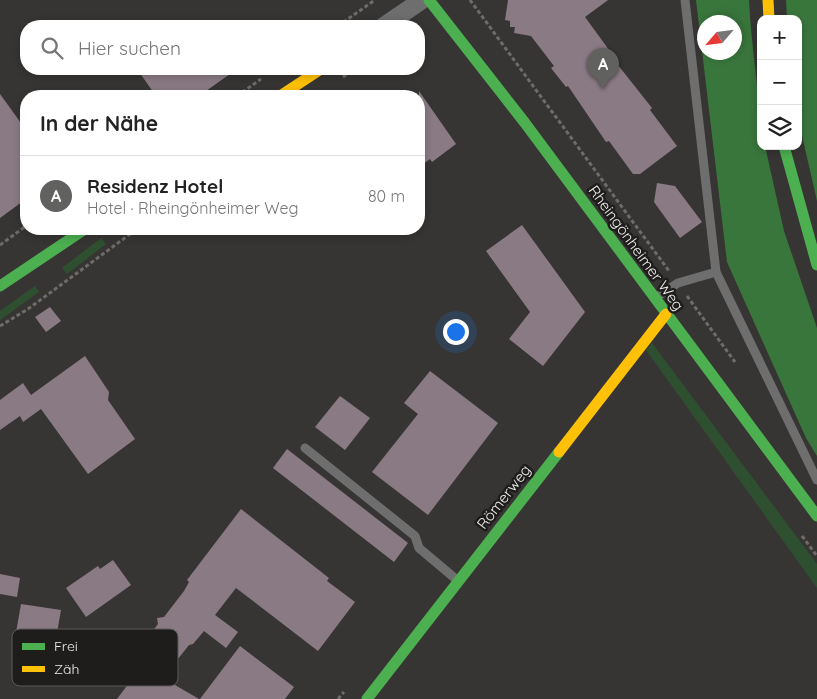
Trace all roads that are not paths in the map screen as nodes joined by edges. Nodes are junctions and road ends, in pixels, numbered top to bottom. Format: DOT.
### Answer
graph roads {
  1 [pos="422,0"];
  2 [pos="429,0"];
  3 [pos="685,0"];
  4 [pos="768,0"];
  5 [pos="769,15"];
  6 [pos="393,20"];
  7 [pos="312,75"];
  8 [pos="289,90"];
  9 [pos="785,150"];
  10 [pos="76,235"];
  11 [pos="817,265"];
  12 [pos="716,272"];
  13 [pos="0,286"];
  14 [pos="654,298"];
  15 [pos="666,314"];
  16 [pos="305,448"];
  17 [pos="817,480"];
  18 [pos="817,516"];
  19 [pos="458,580"];
  20 [pos="367,699"];
  1 -- 6 [label="street"];
  2 -- 14 [label="street, Rheingönheimer Weg"];
  3 -- 12 [label="lane"];
  4 -- 5 [label="street"];
  7 -- 8 [label="street"];
  9 -- 11 [label="street"];
  10 -- 13 [label="street"];
  12 -- 14 [label="lane"];
  12 -- 17 [label="lane"];
  14 -- 15 [label="street, Rheingönheimer Weg"];
  15 -- 18 [label="street, Rheingönheimer Weg"];
  15 -- 19 [label="street, Römerweg"];
  16 -- 19 [label="lane"];
  19 -- 20 [label="street, Römerweg"];
}
